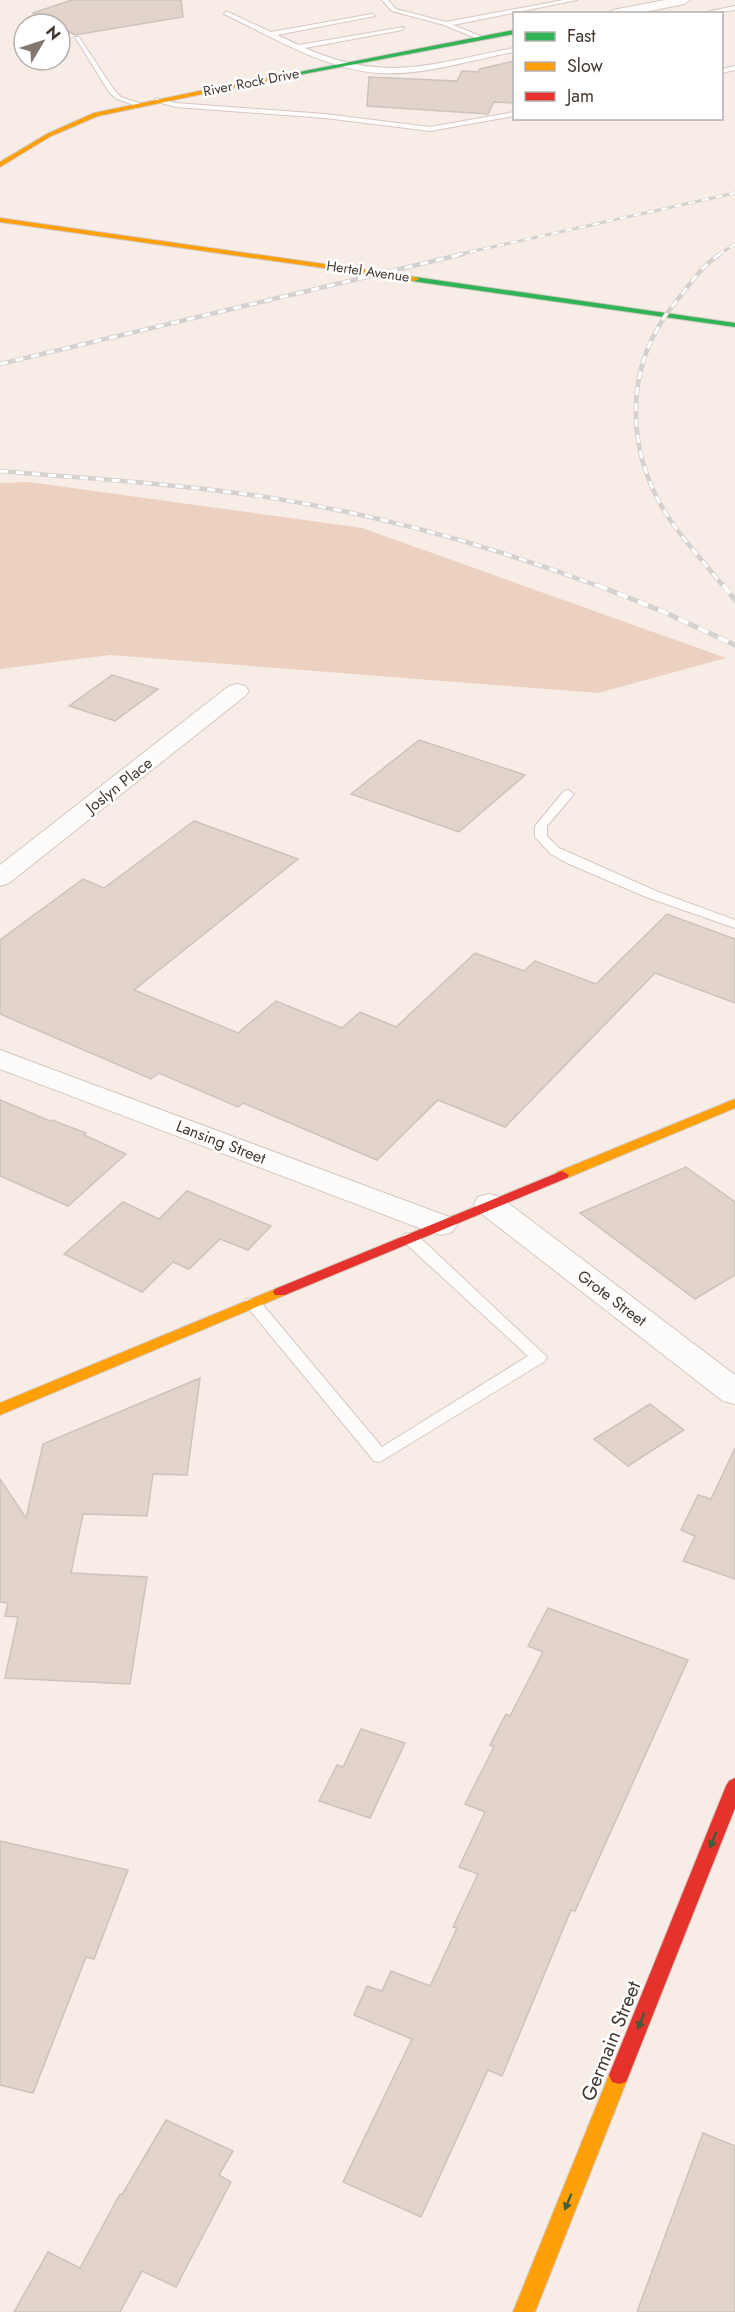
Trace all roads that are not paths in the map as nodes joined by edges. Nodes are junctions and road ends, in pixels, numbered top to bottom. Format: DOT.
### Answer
graph roads {
  1 [pos="385,0"];
  2 [pos="574,0"];
  3 [pos="684,0"];
  4 [pos="735,8"];
  5 [pos="631,12"];
  6 [pos="716,12"];
  7 [pos="226,13"];
  8 [pos="372,16"];
  9 [pos="446,24"];
  10 [pos="402,28"];
  11 [pos="513,32"];
  12 [pos="271,34"];
  13 [pos="77,38"];
  14 [pos="485,38"];
  15 [pos="300,47"];
  16 [pos="513,49"];
  17 [pos="513,49"];
  18 [pos="344,64"];
  19 [pos="156,100"];
  20 [pos="136,105"];
  21 [pos="513,114"];
  22 [pos="0,165"];
  23 [pos="0,220"];
  24 [pos="735,325"];
  25 [pos="237,691"];
  26 [pos="568,794"];
  27 [pos="0,878"];
  28 [pos="735,924"];
  29 [pos="0,1059"];
  30 [pos="735,1103"];
  31 [pos="489,1204"];
  32 [pos="441,1225"];
  33 [pos="410,1238"];
  34 [pos="252,1303"];
  35 [pos="735,1392"];
  36 [pos="0,1409"];
  37 [pos="735,1785"];
  38 [pos="524,2312"];
  1 -- 9 [label="lane"];
  2 -- 9 [label="lane"];
  3 -- 5 [label="street"];
  4 -- 6 [label="lane"];
  7 -- 12 [label="lane"];
  8 -- 12 [label="lane"];
  9 -- 14 [label="lane"];
  10 -- 15 [label="lane"];
  11 -- 14 [label="street, River Rock Drive"];
  12 -- 15 [label="lane"];
  13 -- 20 [label="lane"];
  14 -- 16 [label="lane"];
  14 -- 18 [label="street, River Rock Drive"];
  15 -- 18 [label="lane"];
  17 -- 18 [label="lane"];
  18 -- 19 [label="street, River Rock Drive"];
  19 -- 20 [label="street, River Rock Drive"];
  19 -- 21 [label="lane"];
  20 -- 22 [label="street, River Rock Drive"];
  23 -- 24 [label="street, Hertel Avenue"];
  25 -- 27 [label="street, Joslyn Place"];
  26 -- 28 [label="lane"];
  29 -- 32 [label="street, Lansing Street"];
  30 -- 31 [label="street"];
  31 -- 32 [label="street"];
  31 -- 35 [label="street, Grote Street"];
  32 -- 33 [label="street"];
  33 -- 34 [label="street"];
  33 -- 34 [label="lane"];
  34 -- 36 [label="street"];
  37 -- 38 [label="street, Germain Street, one-way"];
}
